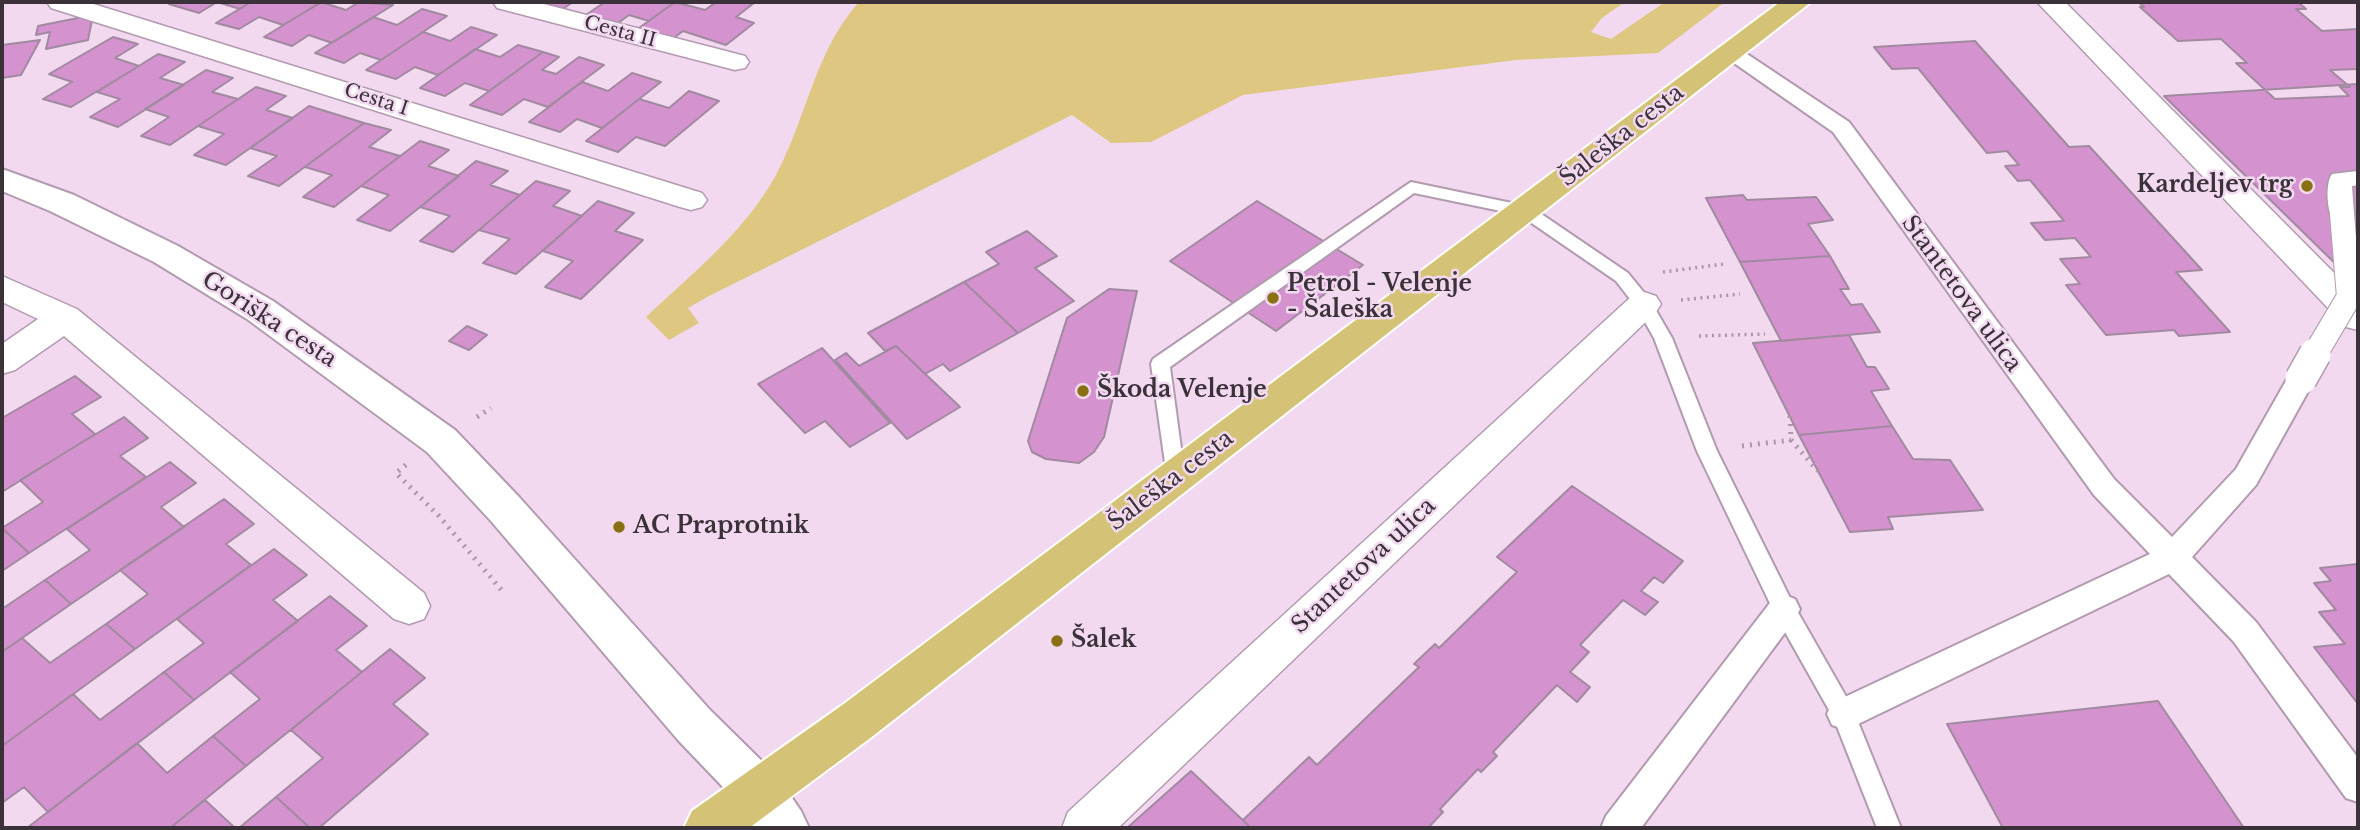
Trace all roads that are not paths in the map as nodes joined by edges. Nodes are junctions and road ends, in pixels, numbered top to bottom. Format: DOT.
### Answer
graph roads {
  1 [pos="61,2"];
  2 [pos="506,2"];
  3 [pos="1797,2"];
  4 [pos="2050,2"];
  5 [pos="109,7"];
  6 [pos="1731,52"];
  7 [pos="735,62"];
  8 [pos="2358,178"];
  9 [pos="2,179"];
  10 [pos="691,200"];
  11 [pos="1525,211"];
  12 [pos="2,288"];
  13 [pos="1643,306"];
  14 [pos="65,318"];
  15 [pos="2358,318"];
  16 [pos="2,360"];
  17 [pos="1175,478"];
  18 [pos="2172,558"];
  19 [pos="409,606"];
  20 [pos="1784,609"];
  21 [pos="1844,714"];
  22 [pos="2358,786"];
  23 [pos="772,810"];
  24 [pos="709,828"];
  25 [pos="1085,828"];
  26 [pos="1619,828"];
  27 [pos="1889,828"];
  1 -- 5 [label="street, Cesta I"];
  2 -- 7 [label="street, Cesta II"];
  3 -- 6 [label="main road, Šaleška cesta"];
  4 -- 15 [label="street"];
  5 -- 10 [label="street, Cesta I"];
  6 -- 11 [label="main road, Šaleška cesta"];
  6 -- 18 [label="street, Stantetova ulica"];
  8 -- 18 [label="street, bridge"];
  9 -- 23 [label="street, Goriška cesta"];
  11 -- 13 [label="lane"];
  11 -- 17 [label="main road, Šaleška cesta"];
  11 -- 17 [label="lane"];
  12 -- 14 [label="street"];
  13 -- 20 [label="lane"];
  13 -- 25 [label="street, Stantetova ulica"];
  14 -- 16 [label="street"];
  14 -- 19 [label="street"];
  17 -- 23 [label="main road, Šaleška cesta"];
  18 -- 21 [label="street"];
  18 -- 22 [label="street, Stantetova ulica"];
  20 -- 21 [label="lane"];
  20 -- 26 [label="street"];
  21 -- 27 [label="lane"];
  23 -- 24 [label="main road, Šaleška cesta"];
}
